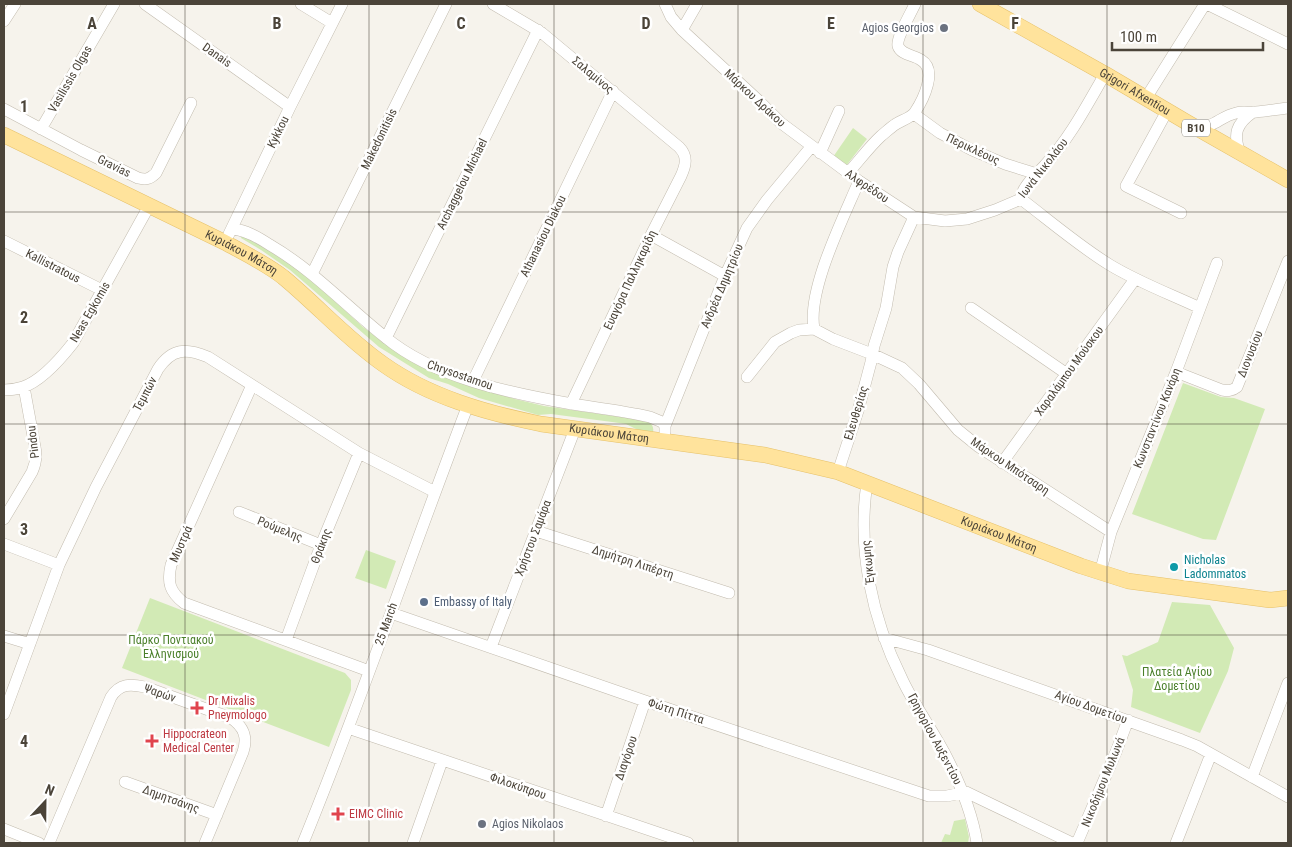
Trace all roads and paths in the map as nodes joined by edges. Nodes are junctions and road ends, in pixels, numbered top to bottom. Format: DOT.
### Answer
graph roads {
  1 [pos="15,4"];
  2 [pos="114,4"];
  3 [pos="145,4"];
  4 [pos="302,4"];
  5 [pos="342,4"];
  6 [pos="446,4"];
  7 [pos="495,4"];
  8 [pos="664,4"];
  9 [pos="697,4"];
  10 [pos="915,4"];
  11 [pos="980,4"];
  12 [pos="1206,4"];
  13 [pos="4,21"];
  14 [pos="332,23"];
  15 [pos="538,30"];
  16 [pos="682,30"];
  17 [pos="1288,44"];
  18 [pos="1105,74"];
  19 [pos="613,91"];
  20 [pos="1146,98"];
  21 [pos="191,103"];
  22 [pos="290,107"];
  23 [pos="1288,108"];
  24 [pos="4,109"];
  25 [pos="839,111"];
  26 [pos="1167,111"];
  27 [pos="1253,112"];
  28 [pos="914,114"];
  29 [pos="1195,127"];
  30 [pos="41,129"];
  31 [pos="4,135"];
  32 [pos="81,150"];
  33 [pos="816,150"];
  34 [pos="1240,153"];
  35 [pos="686,157"];
  36 [pos="72,168"];
  37 [pos="848,173"];
  38 [pos="1037,174"];
  39 [pos="1288,180"];
  40 [pos="859,181"];
  41 [pos="1021,199"];
  42 [pos="149,206"];
  43 [pos="1180,213"];
  44 [pos="914,217"];
  45 [pos="228,235"];
  46 [pos="651,235"];
  47 [pos="4,241"];
  48 [pos="1288,261"];
  49 [pos="1216,264"];
  50 [pos="312,274"];
  51 [pos="725,276"];
  52 [pos="1135,279"];
  53 [pos="102,290"];
  54 [pos="971,308"];
  55 [pos="1200,308"];
  56 [pos="814,329"];
  57 [pos="386,338"];
  58 [pos="872,354"];
  59 [pos="1176,372"];
  60 [pos="1067,374"];
  61 [pos="747,377"];
  62 [pos="473,381"];
  63 [pos="252,384"];
  64 [pos="24,387"];
  65 [pos="4,390"];
  66 [pos="571,404"];
  67 [pos="468,405"];
  68 [pos="575,429"];
  69 [pos="664,434"];
  70 [pos="359,453"];
  71 [pos="1002,463"];
  72 [pos="838,472"];
  73 [pos="867,483"];
  74 [pos="435,492"];
  75 [pos="239,512"];
  76 [pos="4,519"];
  77 [pos="536,531"];
  78 [pos="1111,532"];
  79 [pos="4,544"];
  80 [pos="321,545"];
  81 [pos="59,565"];
  82 [pos="1100,573"];
  83 [pos="729,594"];
  84 [pos="1288,598"];
  85 [pos="1270,600"];
  86 [pos="1288,606"];
  87 [pos="390,612"];
  88 [pos="4,636"];
  89 [pos="884,638"];
  90 [pos="286,640"];
  91 [pos="30,644"];
  92 [pos="491,647"];
  93 [pos="369,671"];
  94 [pos="1288,683"];
  95 [pos="645,701"];
  96 [pos="4,714"];
  97 [pos="1128,720"];
  98 [pos="348,728"];
  99 [pos="1211,754"];
  100 [pos="442,761"];
  101 [pos="1252,777"];
  102 [pos="126,782"];
  103 [pos="963,792"];
  104 [pos="1288,797"];
  105 [pos="217,815"];
  106 [pos="606,816"];
  107 [pos="4,829"];
  108 [pos="39,843"];
  109 [pos="49,843"];
  110 [pos="205,843"];
  111 [pos="303,843"];
  112 [pos="413,843"];
  113 [pos="688,843"];
  114 [pos="977,843"];
  115 [pos="1072,843"];
  116 [pos="1077,843"];
  117 [pos="1176,843"];
  1 -- 13 [label="street"];
  2 -- 30 [label="street, Vasilissis Olgas"];
  3 -- 22 [label="street, Danais"];
  4 -- 14 [label="street"];
  5 -- 14 [label="street, Kykkou"];
  6 -- 50 [label="street, Makedonitisis"];
  7 -- 15 [label="street, Σαλαμίνος"];
  8 -- 16 [label="street, Μάρκου Δράκου"];
  9 -- 16 [label="street"];
  10 -- 28 [label="street"];
  11 -- 18 [label="main road, Grigori Afxentiou / B10"];
  12 -- 17 [label="street"];
  12 -- 20 [label="street"];
  14 -- 22 [label="street, Kykkou"];
  15 -- 19 [label="street, Σαλαμίνος"];
  15 -- 57 [label="street, Archaggelou Michael"];
  16 -- 33 [label="street, Μάρκου Δράκου"];
  18 -- 20 [label="main road, Grigori Afxentiou / B10"];
  18 -- 38 [label="street, Ιωνά Νικολάου"];
  19 -- 35 [label="street, Σαλαμίνος"];
  19 -- 62 [label="street, Athanasiou Diakou"];
  20 -- 26 [label="main road, Grigori Afxentiou / B10"];
  21 -- 32 [label="street, Gravias"];
  22 -- 45 [label="street, Kykkou"];
  23 -- 27 [label="street"];
  24 -- 30 [label="street, Gravias"];
  25 -- 33 [label="street"];
  26 -- 29 [label="main road, Grigori Afxentiou / B10"];
  26 -- 43 [label="street"];
  27 -- 29 [label="street"];
  27 -- 34 [label="street"];
  28 -- 37 [label="street"];
  28 -- 38 [label="street, Περικλέους"];
  29 -- 34 [label="main road, Grigori Afxentiou / B10"];
  30 -- 32 [label="street, Gravias"];
  31 -- 36 [label="main road, Κυριάκου Μάτση"];
  32 -- 36 [label="street"];
  33 -- 37 [label="street, Αλφρέδου"];
  33 -- 51 [label="street, Ανδρέα Δημητρίου"];
  34 -- 39 [label="main road, Grigori Afxentiou / B10"];
  35 -- 46 [label="street, Ευαγόρα Παλληκαρίδη"];
  36 -- 42 [label="main road, Κυριάκου Μάτση"];
  37 -- 40 [label="street, Αλφρέδου"];
  38 -- 41 [label="street, Ιωνά Νικολάου"];
  40 -- 44 [label="street, Αλφρέδου"];
  40 -- 56 [label="street"];
  41 -- 44 [label="street, Ιωνά Νικολάου"];
  41 -- 52 [label="street"];
  42 -- 45 [label="main road, Κυριάκου Μάτση"];
  42 -- 53 [label="street, Neas Egkomis"];
  44 -- 58 [label="street"];
  45 -- 50 [label="street, Chrysostamou"];
  45 -- 67 [label="main road, Κυριάκου Μάτση"];
  46 -- 51 [label="street"];
  46 -- 66 [label="street, Ευαγόρα Παλληκαρίδη"];
  47 -- 53 [label="street, Kallistratous"];
  48 -- 59 [label="street, Διονυσίου"];
  49 -- 55 [label="street, Κωνσταντίνου Κανάρη"];
  50 -- 57 [label="street, Chrysostamou"];
  51 -- 69 [label="street, Ανδρέα Δημητρίου"];
  52 -- 55 [label="street"];
  52 -- 60 [label="street, Χαραλάμπου Μούσκου"];
  53 -- 64 [label="street, Neas Egkomis"];
  54 -- 60 [label="street"];
  55 -- 59 [label="street, Κωνσταντίνου Κανάρη"];
  56 -- 58 [label="street, Μάρκου Μπότσαρη"];
  56 -- 61 [label="street"];
  57 -- 62 [label="street, Chrysostamou"];
  58 -- 71 [label="street, Μάρκου Μπότσαρη"];
  58 -- 72 [label="street, Ελευθερίας"];
  59 -- 78 [label="street, Κωνσταντίνου Κανάρη"];
  60 -- 71 [label="street, Χαραλάμπου Μούσκου"];
  62 -- 66 [label="street, Chrysostamou"];
  63 -- 70 [label="street, Τεμπών"];
  63 -- 81 [label="street, Τεμπών"];
  63 -- 90 [label="street, Μυστρά"];
  64 -- 65 [label="street, Neas Egkomis"];
  64 -- 76 [label="street, Pindou"];
  66 -- 69 [label="street, Chrysostamou"];
  67 -- 68 [label="main road, Κυριάκου Μάτση"];
  67 -- 74 [label="street, 25 March"];
  68 -- 69 [label="main road, Κυριάκου Μάτση"];
  68 -- 77 [label="street, Χρήστου Σαμάρα"];
  69 -- 72 [label="main road, Κυριάκου Μάτση"];
  70 -- 74 [label="street, Τεμπών"];
  70 -- 80 [label="street, Θράκης"];
  71 -- 78 [label="street, Μάρκου Μπότσαρη"];
  72 -- 73 [label="main road, Κυριάκου Μάτση"];
  73 -- 82 [label="main road, Κυριάκου Μάτση"];
  73 -- 89 [label="street, Έγκωμης"];
  74 -- 87 [label="street, 25 March"];
  75 -- 80 [label="street, Ρούμελης"];
  77 -- 83 [label="street, Δημήτρη Λιπέρτη"];
  77 -- 92 [label="street, Χρήστου Σαμάρα"];
  78 -- 82 [label="street, Κωνσταντίνου Κανάρη"];
  79 -- 81 [label="street"];
  80 -- 90 [label="street, Θράκης"];
  81 -- 91 [label="street, Τεμπών"];
  82 -- 85 [label="main road, Κυριάκου Μάτση"];
  84 -- 85 [label="main road, Κυριάκου Μάτση"];
  85 -- 86 [label="street, Κυριάκου Μάτση"];
  87 -- 92 [label="street, Φώτη Πίττα"];
  87 -- 93 [label="street, 25 March"];
  88 -- 91 [label="street"];
  89 -- 97 [label="street, Αγίου Δομετίου"];
  89 -- 103 [label="street, Γρηγορίου Αυξεντίου"];
  90 -- 93 [label="street, Μυστρά"];
  91 -- 96 [label="street, Τεμπών"];
  92 -- 95 [label="street, Φώτη Πίττα"];
  93 -- 98 [label="street, 25 March"];
  94 -- 101 [label="street"];
  95 -- 103 [label="street, Φώτη Πίττα"];
  95 -- 106 [label="street, Διαγόρου"];
  97 -- 99 [label="street, Αγίου Δομετίου"];
  97 -- 116 [label="street, Νικοδήμου Μυλωνά"];
  98 -- 100 [label="street, Φιλοκύπρου"];
  98 -- 111 [label="street, 25 March"];
  99 -- 101 [label="street, Αγίου Δομετίου"];
  99 -- 117 [label="street"];
  100 -- 106 [label="street, Φιλοκύπρου"];
  100 -- 112 [label="street"];
  101 -- 104 [label="street, Αγίου Δομετίου"];
  102 -- 105 [label="street, Δημητσάνης"];
  103 -- 114 [label="street, Γρηγορίου Αυξεντίου"];
  103 -- 115 [label="street"];
  105 -- 109 [label="street, Ψαρών"];
  105 -- 110 [label="street, Ψαρών"];
  106 -- 113 [label="street, Φιλοκύπρου"];
  107 -- 108 [label="street"];
}
